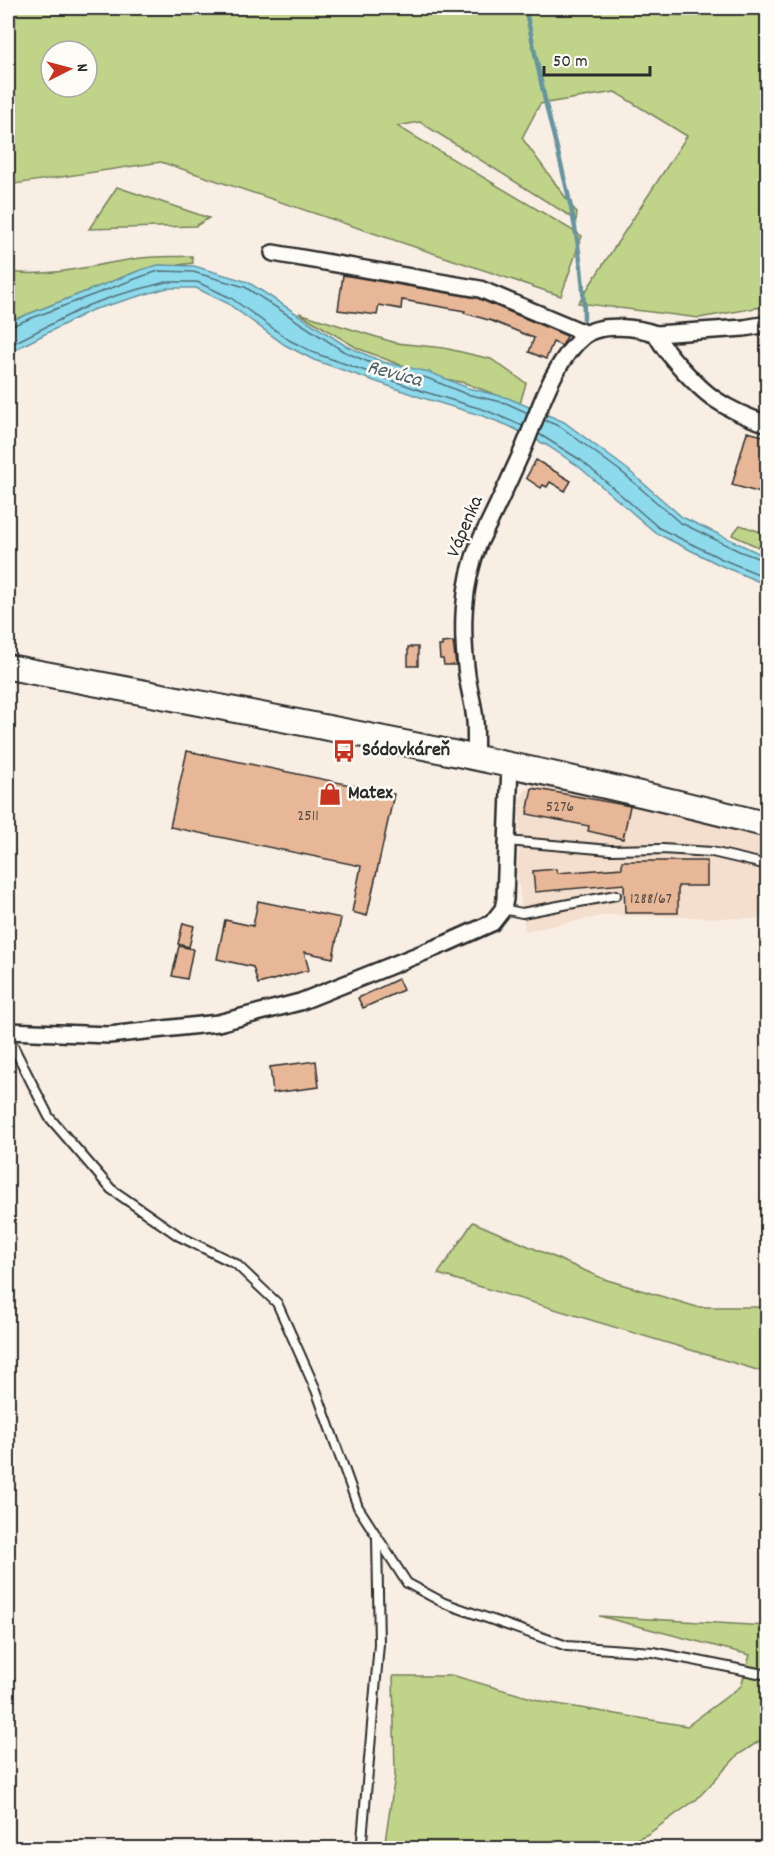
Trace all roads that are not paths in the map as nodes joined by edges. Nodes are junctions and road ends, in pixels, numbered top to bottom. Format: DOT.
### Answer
graph roads {
  1 [pos="273,253"];
  2 [pos="768,324"];
  3 [pos="586,334"];
  4 [pos="656,334"];
  5 [pos="768,424"];
  6 [pos="8,667"];
  7 [pos="476,758"];
  8 [pos="510,764"];
  9 [pos="768,825"];
  10 [pos="507,841"];
  11 [pos="768,865"];
  12 [pos="616,895"];
  13 [pos="503,909"];
  14 [pos="8,1034"];
  15 [pos="377,1538"];
  16 [pos="768,1675"];
  17 [pos="364,1848"];
  1 -- 3 [label="street"];
  2 -- 4 [label="street"];
  3 -- 4 [label="street"];
  3 -- 7 [label="street, Vápenka"];
  4 -- 5 [label="street"];
  6 -- 7 [label="main road"];
  7 -- 8 [label="main road"];
  8 -- 9 [label="main road"];
  8 -- 10 [label="street"];
  10 -- 11 [label="lane"];
  10 -- 13 [label="street"];
  12 -- 13 [label="lane"];
  13 -- 14 [label="street"];
  14 -- 15 [label="lane"];
  15 -- 16 [label="lane"];
  15 -- 17 [label="lane"];
}
